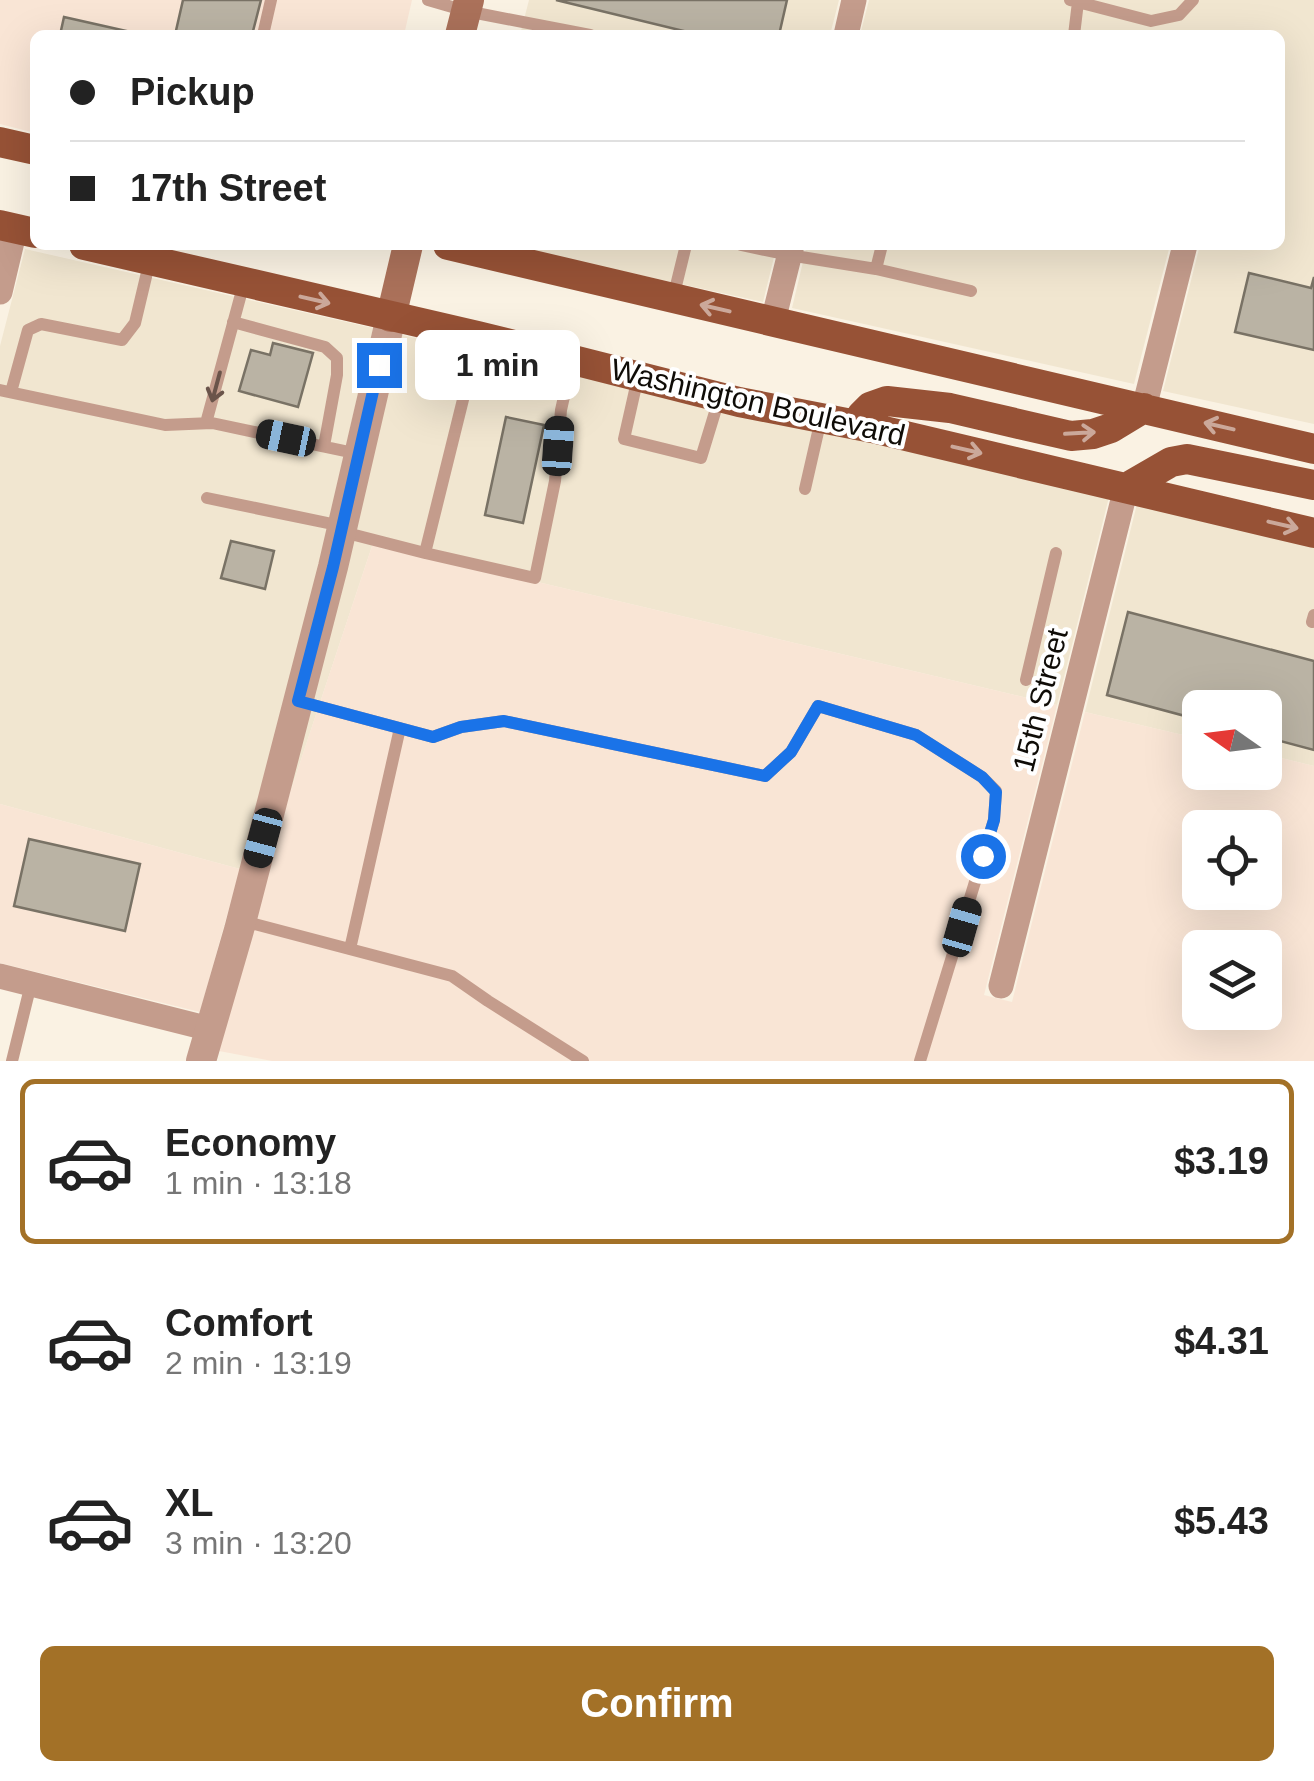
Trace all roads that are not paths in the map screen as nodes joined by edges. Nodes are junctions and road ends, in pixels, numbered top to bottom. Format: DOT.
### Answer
graph roads {
  1 [pos="271,0"];
  2 [pos="428,0"];
  3 [pos="854,0"];
  4 [pos="1193,0"];
  5 [pos="1074,1"];
  6 [pos="465,15"];
  7 [pos="264,30"];
  8 [pos="559,30"];
  9 [pos="847,30"];
  10 [pos="1074,30"];
  11 [pos="17,229"];
  12 [pos="106,250"];
  13 [pos="407,250"];
  14 [pos="475,250"];
  15 [pos="685,250"];
  16 [pos="791,250"];
  17 [pos="881,250"];
  18 [pos="1183,250"];
  19 [pos="150,260"];
  20 [pos="876,269"];
  21 [pos="244,283"];
  22 [pos="972,291"];
  23 [pos="0,292"];
  24 [pos="673,298"];
  25 [pos="391,317"];
  26 [pos="773,321"];
  27 [pos="233,322"];
  28 [pos="478,336"];
  29 [pos="572,359"];
  30 [pos="638,376"];
  31 [pos="6,391"];
  32 [pos="720,396"];
  33 [pos="1144,408"];
  34 [pos="821,418"];
  35 [pos="206,423"];
  36 [pos="857,425"];
  37 [pos="324,446"];
  38 [pos="1314,449"];
  39 [pos="359,454"];
  40 [pos="1314,485"];
  41 [pos="1126,488"];
  42 [pos="804,490"];
  43 [pos="206,498"];
  44 [pos="342,529"];
  45 [pos="1314,533"];
  46 [pos="1056,552"];
  47 [pos="425,553"];
  48 [pos="1026,680"];
  49 [pos="298,701"];
  50 [pos="400,728"];
  51 [pos="242,920"];
  52 [pos="350,949"];
  53 [pos="0,976"];
  54 [pos="30,984"];
  55 [pos="1002,986"];
  56 [pos="210,1029"];
  57 [pos="12,1061"];
  58 [pos="200,1061"];
  59 [pos="583,1061"];
  60 [pos="920,1061"];
  1 -- 7 [label="lane"];
  2 -- 6 [label="lane"];
  3 -- 9 [label="street"];
  4 -- 5 [label="lane"];
  5 -- 10 [label="lane"];
  6 -- 8 [label="lane"];
  11 -- 23 [label="street"];
  12 -- 19 [label="main road, Washington Boulevard"];
  13 -- 25 [label="main road"];
  14 -- 24 [label="main road"];
  15 -- 24 [label="lane"];
  16 -- 20 [label="lane"];
  16 -- 26 [label="street"];
  17 -- 20 [label="lane"];
  18 -- 33 [label="street"];
  19 -- 21 [label="main road, Washington Boulevard"];
  19 -- 31 [label="lane"];
  20 -- 22 [label="lane"];
  21 -- 25 [label="main road, Washington Boulevard, one-way"];
  21 -- 27 [label="lane"];
  26 -- 24 [label="main road, one-way"];
  25 -- 28 [label="main road, Washington Boulevard"];
  25 -- 39 [label="street"];
  26 -- 33 [label="main road"];
  27 -- 35 [label="lane, one-way"];
  27 -- 37 [label="lane"];
  28 -- 29 [label="main road, Washington Boulevard"];
  28 -- 47 [label="lane"];
  29 -- 30 [label="main road, Washington Boulevard"];
  29 -- 47 [label="lane"];
  30 -- 32 [label="main road, Washington Boulevard"];
  30 -- 32 [label="lane"];
  31 -- 35 [label="lane"];
  32 -- 34 [label="main road, Washington Boulevard"];
  36 -- 33 [label="main road, one-way"];
  38 -- 33 [label="main road, one-way"];
  34 -- 36 [label="main road, Washington Boulevard"];
  34 -- 42 [label="lane"];
  35 -- 37 [label="lane"];
  36 -- 41 [label="main road, Washington Boulevard, one-way"];
  37 -- 39 [label="lane"];
  39 -- 44 [label="street"];
  40 -- 41 [label="main road"];
  41 -- 45 [label="main road, Washington Boulevard, one-way"];
  41 -- 55 [label="street, 15th Street"];
  43 -- 44 [label="lane"];
  44 -- 47 [label="lane"];
  44 -- 49 [label="street"];
  46 -- 48 [label="lane"];
  49 -- 50 [label="lane"];
  49 -- 51 [label="street"];
  50 -- 52 [label="lane"];
  50 -- 60 [label="lane"];
  51 -- 52 [label="lane"];
  51 -- 56 [label="street"];
  52 -- 59 [label="lane"];
  53 -- 54 [label="street"];
  54 -- 56 [label="street"];
  54 -- 57 [label="lane"];
  56 -- 58 [label="street"];
}
